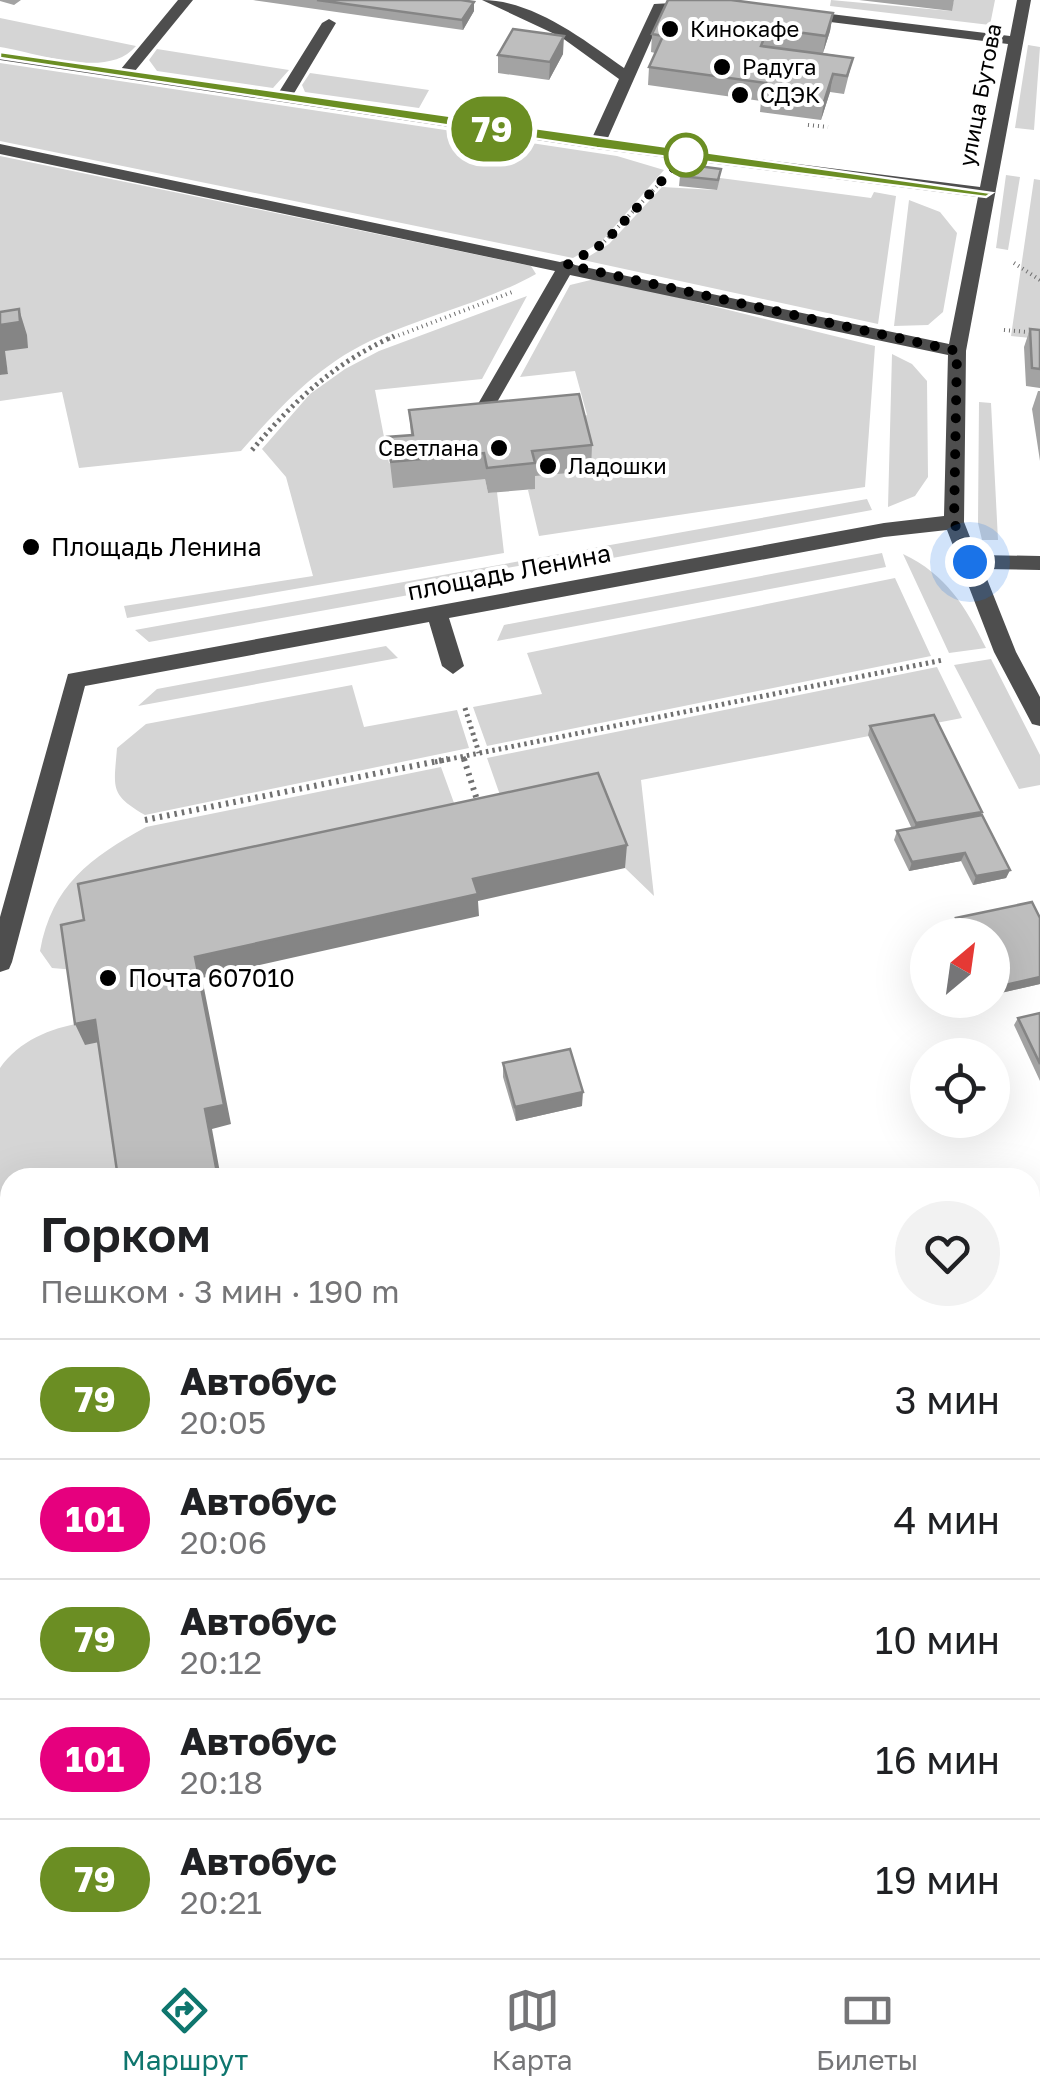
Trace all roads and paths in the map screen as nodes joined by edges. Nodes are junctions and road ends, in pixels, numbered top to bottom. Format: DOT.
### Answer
graph roads {
  1 [pos="186,0"];
  2 [pos="489,0"];
  3 [pos="1024,0"];
  4 [pos="719,2"];
  5 [pos="655,4"];
  6 [pos="738,7"];
  7 [pos="777,12"];
  8 [pos="329,23"];
  9 [pos="1016,41"];
  10 [pos="0,56"];
  11 [pos="124,75"];
  12 [pos="626,77"];
  13 [pos="283,98"];
  14 [pos="808,125"];
  15 [pos="828,127"];
  16 [pos="597,144"];
  17 [pos="0,149"];
  18 [pos="668,175"];
  19 [pos="986,193"];
  20 [pos="1014,263"];
  21 [pos="567,265"];
  22 [pos="1040,280"];
  23 [pos="1004,330"];
  24 [pos="1040,333"];
  25 [pos="957,351"];
  26 [pos="487,404"];
  27 [pos="252,450"];
  28 [pos="954,522"];
  29 [pos="970,562"];
  30 [pos="1040,563"];
  31 [pos="437,614"];
  32 [pos="943,660"];
  33 [pos="453,666"];
  34 [pos="465,708"];
  35 [pos="1040,718"];
  36 [pos="479,753"];
  37 [pos="463,756"];
  38 [pos="480,808"];
  39 [pos="145,820"];
  40 [pos="0,962"];
  1 -- 11 [label="street"];
  2 -- 12 [label="street"];
  3 -- 9 [label="street, улица Бутова"];
  4 -- 5 [label="street"];
  4 -- 6 [label="street"];
  5 -- 12 [label="street"];
  7 -- 9 [label="street"];
  8 -- 13 [label="street"];
  9 -- 19 [label="street, улица Бутова"];
  10 -- 11 [label="street"];
  11 -- 13 [label="street"];
  12 -- 16 [label="street"];
  13 -- 16 [label="street"];
  14 -- 15 [label="path"];
  16 -- 19 [label="street"];
  17 -- 21 [label="street"];
  18 -- 21 [label="path"];
  19 -- 25 [label="street, улица Бутова"];
  20 -- 22 [label="path"];
  21 -- 25 [label="street"];
  21 -- 26 [label="street"];
  21 -- 27 [label="path"];
  23 -- 24 [label="path"];
  25 -- 28 [label="street, улица Бутова"];
  28 -- 29 [label="street, улица Бутова"];
  28 -- 31 [label="street, площадь Ленина"];
  29 -- 30 [label="street"];
  29 -- 35 [label="street, улица Бутова"];
  31 -- 33 [label="street"];
  31 -- 40 [label="street, площадь Ленина"];
  32 -- 36 [label="path"];
  34 -- 36 [label="path"];
  36 -- 37 [label="path"];
  37 -- 38 [label="path"];
  37 -- 39 [label="path"];
}
